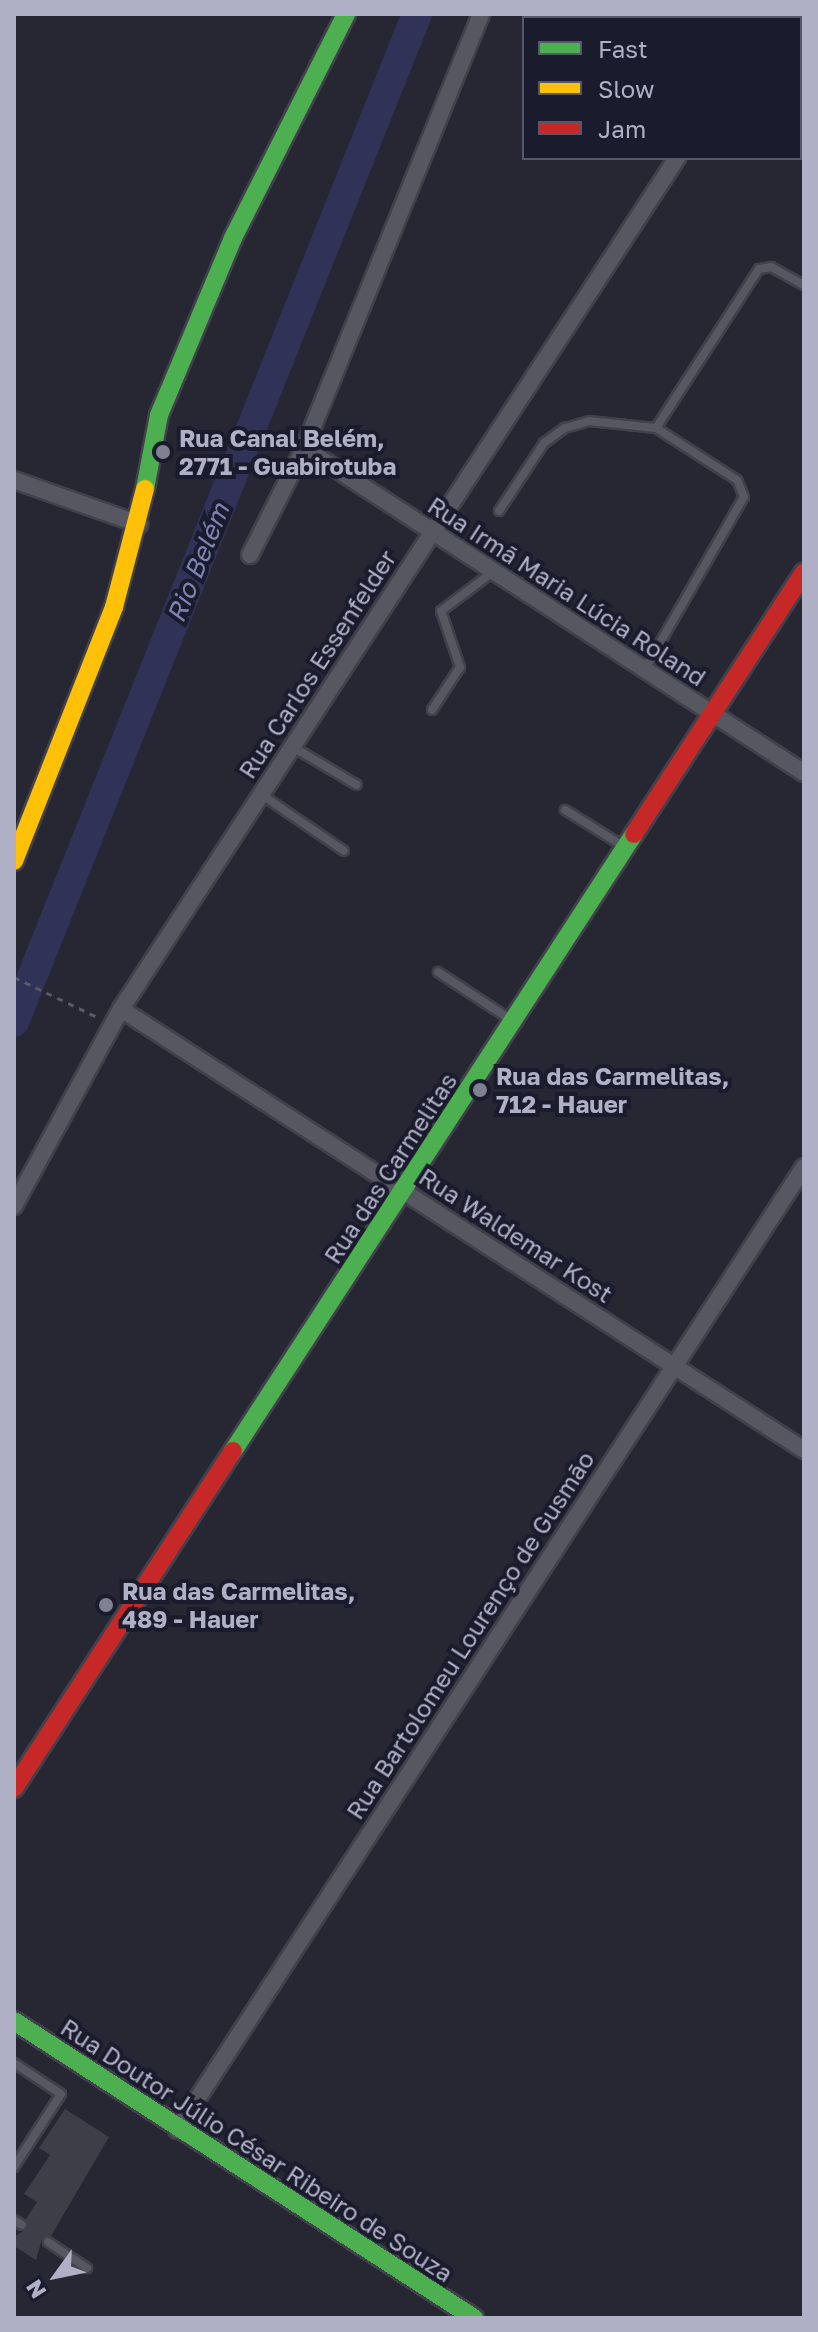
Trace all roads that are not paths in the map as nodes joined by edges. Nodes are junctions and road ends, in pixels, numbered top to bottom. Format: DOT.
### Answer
graph roads {
  1 [pos="346,14"];
  2 [pos="481,14"];
  3 [pos="676,160"];
  4 [pos="804,285"];
  5 [pos="656,428"];
  6 [pos="304,448"];
  7 [pos="14,480"];
  8 [pos="499,511"];
  9 [pos="139,524"];
  10 [pos="433,532"];
  11 [pos="250,555"];
  12 [pos="494,571"];
  13 [pos="804,572"];
  14 [pos="645,669"];
  15 [pos="432,710"];
  16 [pos="712,714"];
  17 [pos="293,746"];
  18 [pos="804,773"];
  19 [pos="357,785"];
  20 [pos="261,794"];
  21 [pos="565,810"];
  22 [pos="626,847"];
  23 [pos="344,851"];
  24 [pos="14,861"];
  25 [pos="438,972"];
  26 [pos="121,1009"];
  27 [pos="513,1021"];
  28 [pos="804,1167"];
  29 [pos="403,1191"];
  30 [pos="14,1206"];
  31 [pos="674,1366"];
  32 [pos="804,1450"];
  33 [pos="14,1788"];
  34 [pos="14,2021"];
  35 [pos="14,2063"];
  36 [pos="177,2130"];
  37 [pos="14,2167"];
  38 [pos="48,2242"];
  39 [pos="87,2268"];
  40 [pos="474,2318"];
  1 -- 9 [label="street"];
  2 -- 6 [label="street"];
  3 -- 10 [label="street, Rua Carlos Essenfelder"];
  4 -- 5 [label="lane"];
  5 -- 8 [label="lane"];
  5 -- 14 [label="lane"];
  6 -- 10 [label="street, Rua Irmã Maria Lúcia Roland"];
  6 -- 11 [label="street"];
  7 -- 9 [label="street"];
  9 -- 24 [label="street"];
  10 -- 12 [label="street, Rua Irmã Maria Lúcia Roland"];
  10 -- 17 [label="street, Rua Carlos Essenfelder"];
  12 -- 14 [label="street, Rua Irmã Maria Lúcia Roland"];
  12 -- 15 [label="lane"];
  13 -- 16 [label="street, Rua das Carmelitas"];
  14 -- 16 [label="street, Rua Irmã Maria Lúcia Roland"];
  16 -- 18 [label="street, Rua Irmã Maria Lúcia Roland"];
  16 -- 22 [label="street, Rua das Carmelitas"];
  17 -- 19 [label="lane"];
  17 -- 20 [label="street, Rua Carlos Essenfelder"];
  20 -- 23 [label="lane"];
  20 -- 26 [label="street, Rua Carlos Essenfelder"];
  21 -- 22 [label="lane"];
  22 -- 27 [label="street, Rua das Carmelitas"];
  25 -- 27 [label="lane"];
  26 -- 29 [label="street, Rua Waldemar Kost"];
  26 -- 30 [label="street, Rua Carlos Essenfelder"];
  27 -- 29 [label="street, Rua das Carmelitas"];
  28 -- 31 [label="street, Rua Bartolomeu Lourenço de Gusmão"];
  29 -- 31 [label="street, Rua Waldemar Kost"];
  29 -- 33 [label="street, Rua das Carmelitas"];
  31 -- 32 [label="street, Rua Waldemar Kost"];
  31 -- 36 [label="street, Rua Bartolomeu Lourenço de Gusmão"];
  34 -- 36 [label="street, Rua Doutor Júlio César Ribeiro de Souza"];
  35 -- 37 [label="lane"];
  36 -- 40 [label="street, Rua Doutor Júlio César Ribeiro de Souza"];
  38 -- 39 [label="lane"];
}
